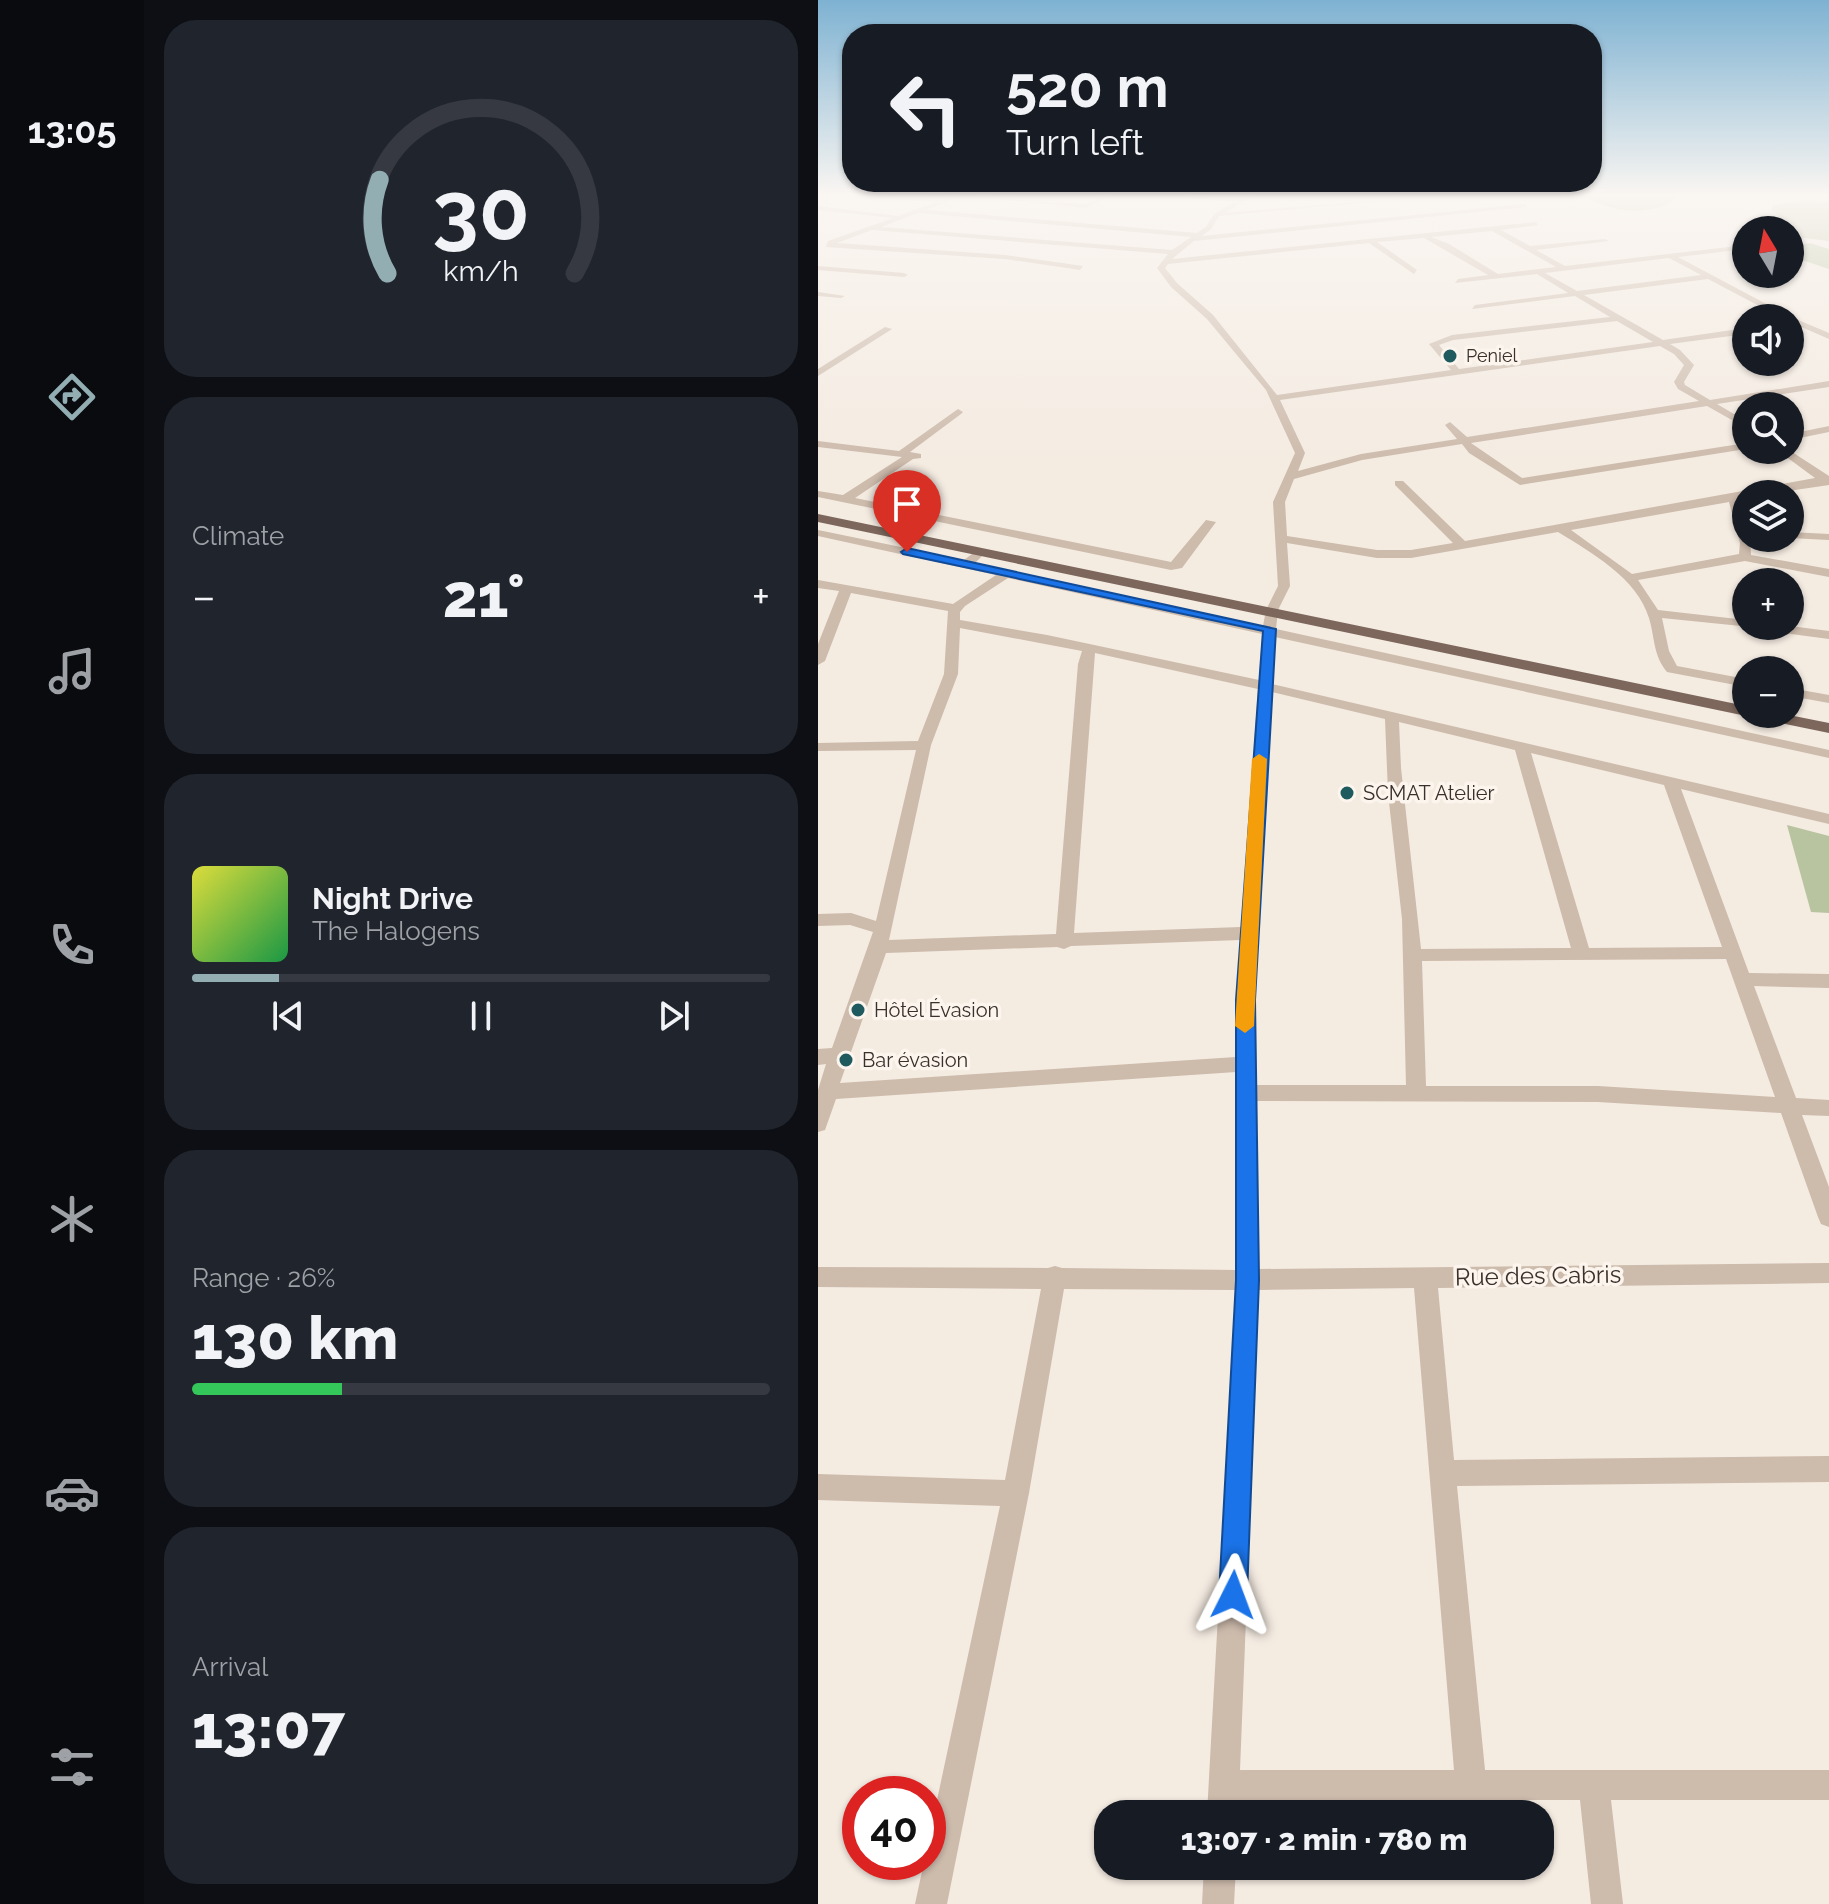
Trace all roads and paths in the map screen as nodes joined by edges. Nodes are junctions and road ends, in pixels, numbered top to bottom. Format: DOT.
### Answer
graph roads {
  1 [pos="1174,285"];
  2 [pos="1561,285"];
  3 [pos="1650,285"];
  4 [pos="1727,285"];
  5 [pos="818,294"];
  6 [pos="1579,295"];
  7 [pos="841,296"];
  8 [pos="1761,304"];
  9 [pos="1475,307"];
  10 [pos="1618,318"];
  11 [pos="1829,320"];
  12 [pos="1804,321"];
  13 [pos="1804,327"];
  14 [pos="888,329"];
  15 [pos="1732,333"];
  16 [pos="1829,336"];
  17 [pos="1660,342"];
  18 [pos="1457,372"];
  19 [pos="818,373"];
  20 [pos="1829,384"];
  21 [pos="1275,398"];
  22 [pos="1709,404"];
  23 [pos="958,412"];
  24 [pos="1732,417"];
  25 [pos="1450,425"];
  26 [pos="1829,429"];
  27 [pos="1804,434"];
  28 [pos="1463,442"];
  29 [pos="818,444"];
  30 [pos="1732,448"];
  31 [pos="911,455"];
  32 [pos="1802,464"];
  33 [pos="1292,476"];
  34 [pos="1827,481"];
  35 [pos="1399,483"];
  36 [pos="1804,485"];
  37 [pos="818,494"];
  38 [pos="1732,498"];
  39 [pos="845,499"];
  40 [pos="818,509"];
  41 [pos="818,518"];
  42 [pos="1210,522"];
  43 [pos="1560,528"];
  44 [pos="818,533"];
  45 [pos="1804,536"];
  46 [pos="1829,537"];
  47 [pos="1282,539"];
  48 [pos="1039,540"];
  49 [pos="1462,545"];
  50 [pos="1024,551"];
  51 [pos="980,552"];
  52 [pos="1745,552"];
  53 [pos="1745,557"];
  54 [pos="966,564"];
  55 [pos="1829,573"];
  56 [pos="1006,574"];
  57 [pos="1630,578"];
  58 [pos="818,584"];
  59 [pos="846,589"];
  60 [pos="1273,613"];
  61 [pos="1654,613"];
  62 [pos="954,616"];
  63 [pos="1732,622"];
  64 [pos="1804,632"];
  65 [pos="1829,635"];
  66 [pos="1089,650"];
  67 [pos="818,661"];
  68 [pos="1732,680"];
  69 [pos="1265,686"];
  70 [pos="1732,695"];
  71 [pos="1804,695"];
  72 [pos="1829,699"];
  73 [pos="1732,708"];
  74 [pos="1804,710"];
  75 [pos="1829,715"];
  76 [pos="1392,717"];
  77 [pos="1804,723"];
  78 [pos="1829,728"];
  79 [pos="924,745"];
  80 [pos="818,747"];
  81 [pos="1522,747"];
  82 [pos="1829,754"];
  83 [pos="1671,782"];
  84 [pos="1829,819"];
  85 [pos="818,920"];
  86 [pos="1250,933"];
  87 [pos="881,938"];
  88 [pos="1064,943"];
  89 [pos="1731,953"];
  90 [pos="1582,954"];
  91 [pos="1413,955"];
  92 [pos="1741,979"];
  93 [pos="1829,981"];
  94 [pos="839,1055"];
  95 [pos="818,1057"];
  96 [pos="1244,1064"];
  97 [pos="1416,1091"];
  98 [pos="827,1092"];
  99 [pos="1244,1093"];
  100 [pos="1787,1105"];
  101 [pos="1829,1108"];
  102 [pos="818,1124"];
  103 [pos="1829,1217"];
  104 [pos="1829,1273"];
  105 [pos="1055,1276"];
  106 [pos="818,1277"];
  107 [pos="1425,1277"];
  108 [pos="1248,1280"];
  109 [pos="1829,1469"];
  110 [pos="1441,1473"];
  111 [pos="818,1487"];
  112 [pos="1016,1493"];
  113 [pos="1471,1785"];
  114 [pos="1829,1785"];
  115 [pos="1594,1787"];
  116 [pos="1224,1799"];
  117 [pos="1219,1880"];
  118 [pos="931,1904"];
  119 [pos="1218,1904"];
  120 [pos="1607,1904"];
  1 -- 21 [label="street"];
  2 -- 6 [label="street"];
  3 -- 6 [label="street"];
  4 -- 8 [label="street"];
  5 -- 7 [label="street"];
  6 -- 9 [label="street"];
  6 -- 10 [label="street"];
  10 -- 17 [label="street"];
  10 -- 18 [label="street"];
  11 -- 12 [label="street"];
  13 -- 16 [label="street"];
  14 -- 19 [label="street"];
  15 -- 17 [label="street"];
  17 -- 18 [label="street"];
  17 -- 22 [label="street"];
  18 -- 21 [label="street"];
  20 -- 22 [label="street"];
  21 -- 33 [label="street"];
  22 -- 24 [label="street"];
  22 -- 28 [label="street"];
  23 -- 31 [label="street"];
  25 -- 28 [label="street"];
  26 -- 27 [label="street"];
  28 -- 30 [label="street"];
  28 -- 33 [label="street"];
  29 -- 31 [label="street"];
  31 -- 39 [label="street"];
  32 -- 34 [label="street"];
  33 -- 47 [label="street"];
  34 -- 36 [label="street"];
  35 -- 49 [label="street"];
  37 -- 39 [label="street"];
  38 -- 43 [label="street"];
  39 -- 48 [label="street"];
  40 -- 50 [label="main road"];
  41 -- 51 [label="main road"];
  42 -- 48 [label="street"];
  43 -- 49 [label="street"];
  43 -- 57 [label="street"];
  44 -- 54 [label="street"];
  45 -- 46 [label="street"];
  47 -- 49 [label="street"];
  47 -- 60 [label="street"];
  48 -- 50 [label="street"];
  50 -- 60 [label="main road"];
  51 -- 54 [label="street"];
  51 -- 60 [label="main road"];
  52 -- 53 [label="street"];
  53 -- 55 [label="street"];
  53 -- 57 [label="street"];
  54 -- 56 [label="street"];
  56 -- 60 [label="street"];
  56 -- 62 [label="street"];
  57 -- 61 [label="street"];
  58 -- 59 [label="street"];
  59 -- 62 [label="street"];
  59 -- 67 [label="street"];
  60 -- 69 [label="street"];
  60 -- 70 [label="main road"];
  60 -- 73 [label="main road"];
  60 -- 82 [label="street"];
  61 -- 63 [label="street"];
  61 -- 68 [label="street"];
  62 -- 66 [label="street"];
  62 -- 79 [label="street"];
  64 -- 65 [label="street"];
  66 -- 69 [label="street"];
  66 -- 88 [label="street"];
  69 -- 76 [label="street"];
  69 -- 86 [label="street"];
  71 -- 72 [label="street"];
  74 -- 75 [label="main road"];
  76 -- 81 [label="street"];
  76 -- 91 [label="street"];
  77 -- 78 [label="main road"];
  79 -- 80 [label="street"];
  79 -- 87 [label="street"];
  81 -- 83 [label="street"];
  81 -- 90 [label="street"];
  83 -- 84 [label="street"];
  83 -- 89 [label="street"];
  85 -- 87 [label="street"];
  86 -- 88 [label="street"];
  86 -- 96 [label="street"];
  87 -- 88 [label="street"];
  87 -- 94 [label="street"];
  89 -- 90 [label="street"];
  89 -- 92 [label="street"];
  90 -- 91 [label="street"];
  91 -- 97 [label="street"];
  92 -- 93 [label="street"];
  92 -- 100 [label="street"];
  94 -- 95 [label="street"];
  94 -- 98 [label="street"];
  96 -- 98 [label="street"];
  96 -- 99 [label="street"];
  97 -- 99 [label="street"];
  97 -- 100 [label="street"];
  98 -- 102 [label="street"];
  99 -- 108 [label="street"];
  100 -- 101 [label="street"];
  100 -- 103 [label="street"];
  104 -- 107 [label="street, Rue des Cabris"];
  105 -- 106 [label="street, Rue des Cabris"];
  105 -- 108 [label="street, Rue des Cabris"];
  105 -- 112 [label="street"];
  107 -- 108 [label="street, Rue des Cabris"];
  107 -- 110 [label="street"];
  108 -- 116 [label="street"];
  109 -- 110 [label="street"];
  110 -- 113 [label="street"];
  111 -- 112 [label="street"];
  112 -- 118 [label="street"];
  113 -- 115 [label="street"];
  113 -- 116 [label="street"];
  114 -- 115 [label="street"];
  115 -- 120 [label="street"];
  117 -- 119 [label="street"];
}
